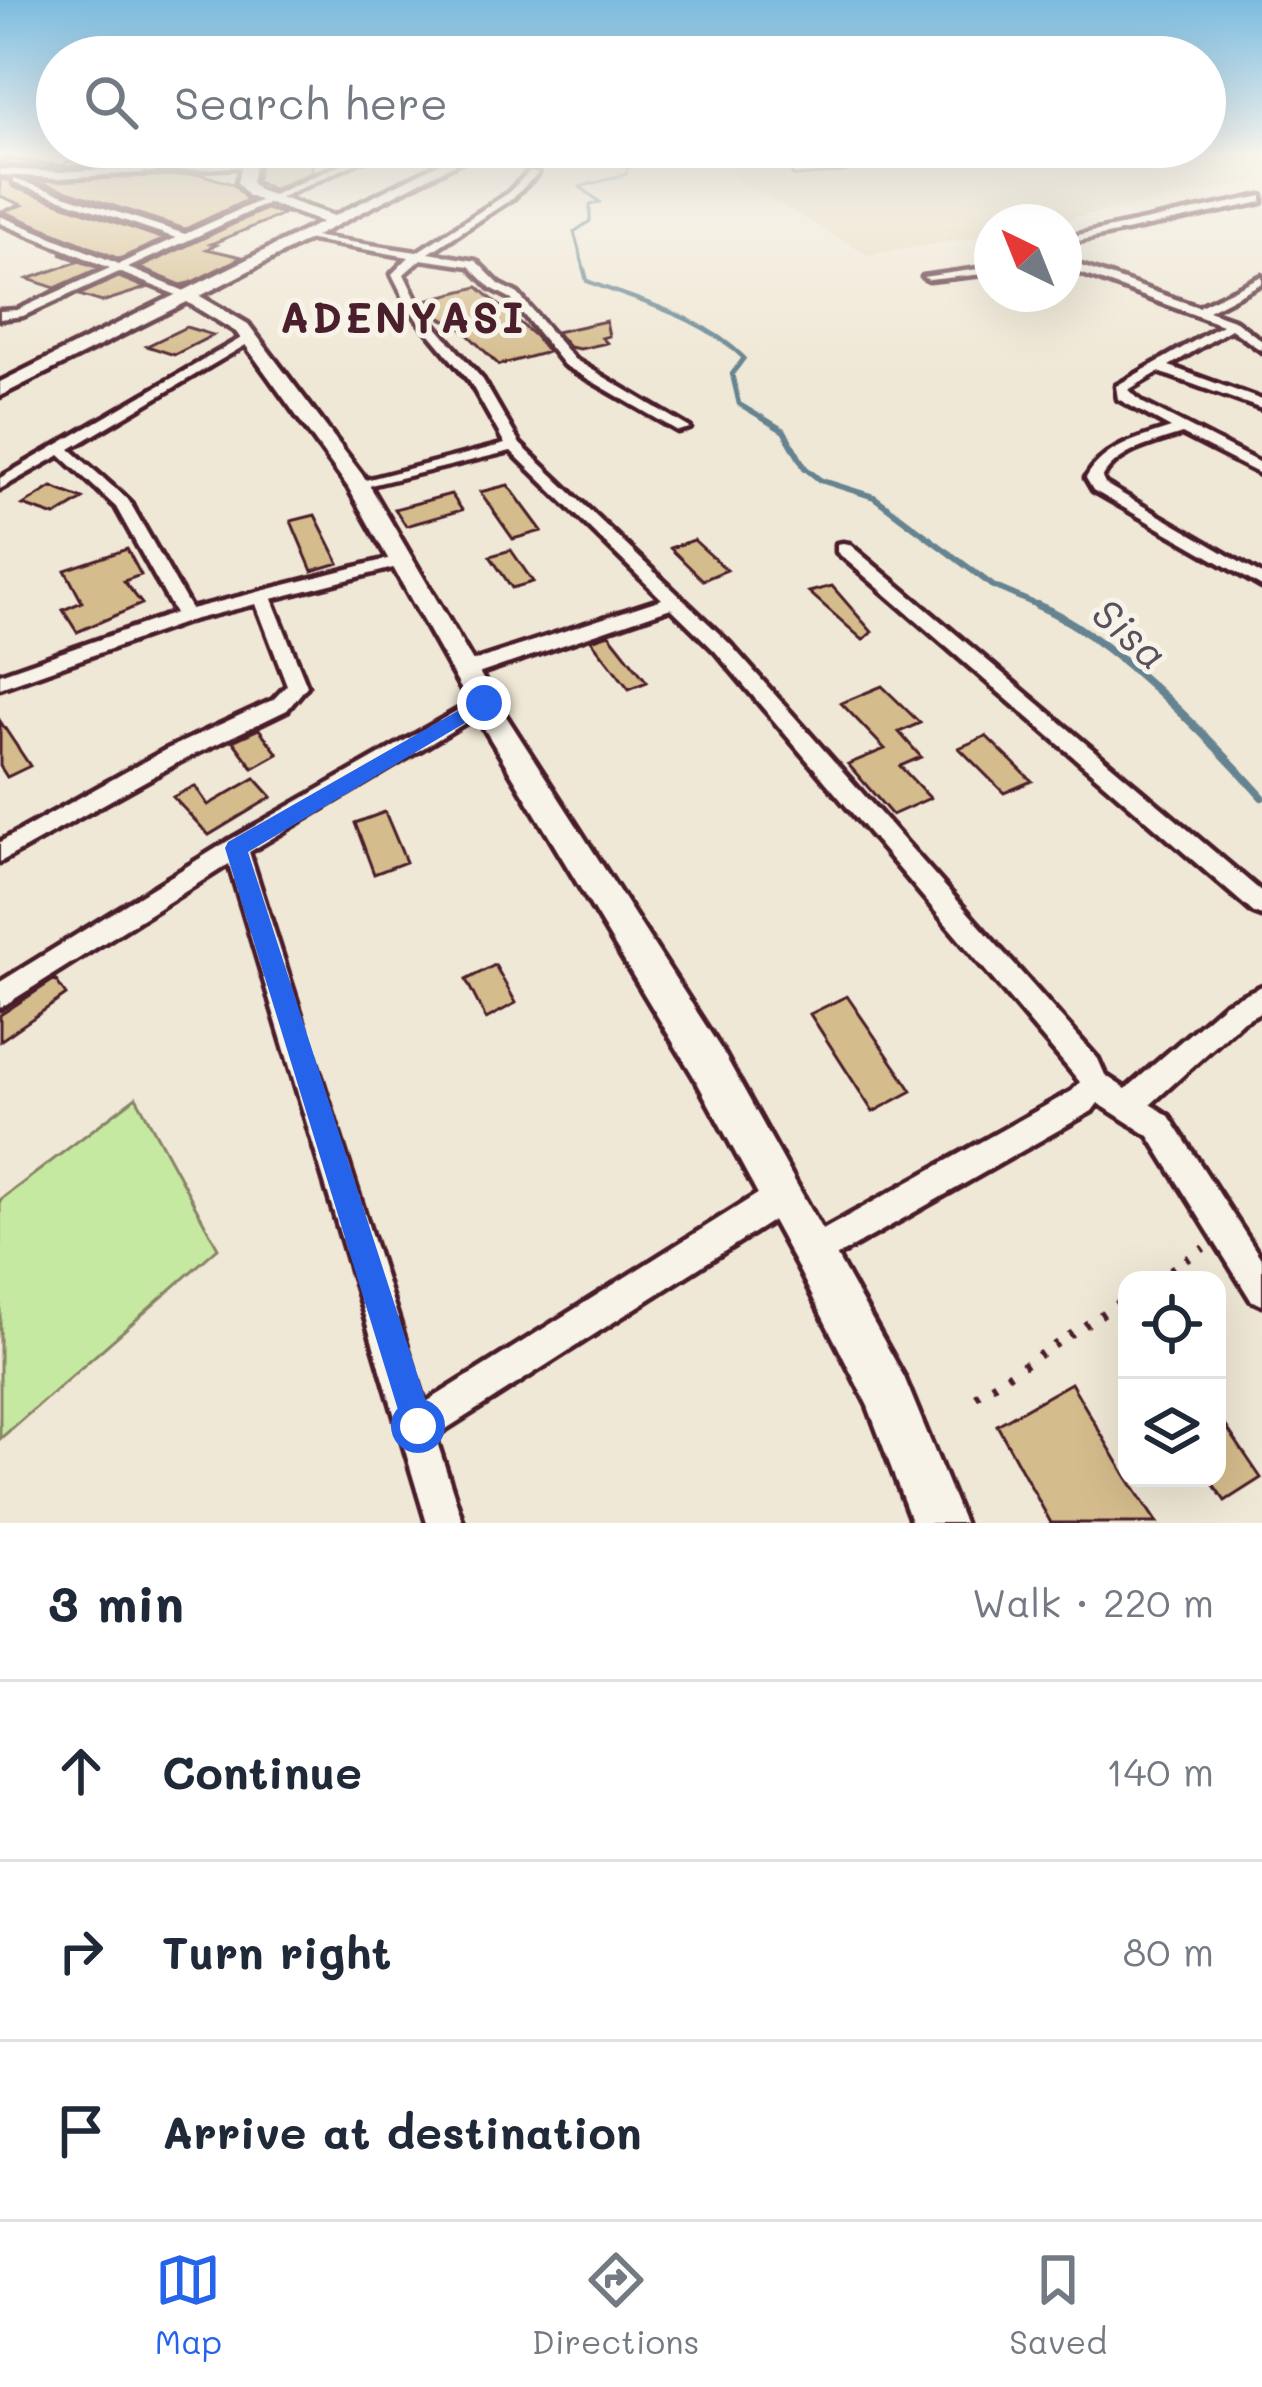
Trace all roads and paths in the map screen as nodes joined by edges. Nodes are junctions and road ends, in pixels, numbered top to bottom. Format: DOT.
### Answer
graph roads {
  1 [pos="15,225"];
  2 [pos="148,225"];
  3 [pos="217,225"];
  4 [pos="327,225"];
  5 [pos="465,225"];
  6 [pos="1142,225"];
  7 [pos="187,238"];
  8 [pos="305,238"];
  9 [pos="1082,238"];
  10 [pos="418,255"];
  11 [pos="122,268"];
  12 [pos="1082,269"];
  13 [pos="974,272"];
  14 [pos="929,277"];
  15 [pos="1262,279"];
  16 [pos="188,296"];
  17 [pos="1198,312"];
  18 [pos="0,314"];
  19 [pos="1232,324"];
  20 [pos="250,337"];
  21 [pos="1262,346"];
  22 [pos="1157,367"];
  23 [pos="0,390"];
  24 [pos="1262,405"];
  25 [pos="683,428"];
  26 [pos="1183,429"];
  27 [pos="514,446"];
  28 [pos="61,448"];
  29 [pos="1262,470"];
  30 [pos="1,482"];
  31 [pos="359,486"];
  32 [pos="843,548"];
  33 [pos="399,561"];
  34 [pos="1262,582"];
  35 [pos="262,597"];
  36 [pos="674,601"];
  37 [pos="186,616"];
  38 [pos="465,671"];
  39 [pos="0,681"];
  40 [pos="484,703"];
  41 [pos="236,848"];
  42 [pos="0,853"];
  43 [pos="1262,905"];
  44 [pos="0,996"];
  45 [pos="1262,998"];
  46 [pos="1096,1085"];
  47 [pos="1128,1106"];
  48 [pos="783,1196"];
  49 [pos="814,1252"];
  50 [pos="1262,1289"];
  51 [pos="1118,1304"];
  52 [pos="976,1396"];
  53 [pos="418,1426"];
  54 [pos="445,1523"];
  55 [pos="938,1523"];
  1 -- 11 [label="street"];
  2 -- 7 [label="street"];
  3 -- 7 [label="street"];
  4 -- 8 [label="street"];
  5 -- 10 [label="street"];
  6 -- 9 [label="street"];
  7 -- 11 [label="street"];
  8 -- 10 [label="street"];
  8 -- 16 [label="street"];
  10 -- 25 [label="street"];
  10 -- 27 [label="street"];
  11 -- 16 [label="street"];
  11 -- 18 [label="street"];
  12 -- 17 [label="street"];
  13 -- 14 [label="street"];
  15 -- 17 [label="street"];
  16 -- 20 [label="street"];
  16 -- 23 [label="street"];
  17 -- 19 [label="street"];
  19 -- 21 [label="street"];
  19 -- 22 [label="street"];
  20 -- 28 [label="street"];
  20 -- 31 [label="street"];
  22 -- 24 [label="street"];
  22 -- 26 [label="street"];
  26 -- 29 [label="street"];
  26 -- 34 [label="street"];
  27 -- 31 [label="street"];
  27 -- 36 [label="street"];
  28 -- 30 [label="street"];
  28 -- 37 [label="street"];
  31 -- 33 [label="street"];
  32 -- 43 [label="street"];
  33 -- 35 [label="street"];
  33 -- 38 [label="street"];
  35 -- 37 [label="street"];
  35 -- 42 [label="street"];
  36 -- 38 [label="street"];
  36 -- 46 [label="street"];
  37 -- 39 [label="street"];
  38 -- 40 [label="street"];
  40 -- 41 [label="street"];
  40 -- 48 [label="street"];
  41 -- 44 [label="street"];
  41 -- 53 [label="street"];
  45 -- 47 [label="street"];
  46 -- 47 [label="street"];
  46 -- 49 [label="street"];
  47 -- 50 [label="street"];
  48 -- 49 [label="street"];
  48 -- 53 [label="street"];
  49 -- 55 [label="street"];
  51 -- 52 [label="path"];
  53 -- 54 [label="street"];
}
